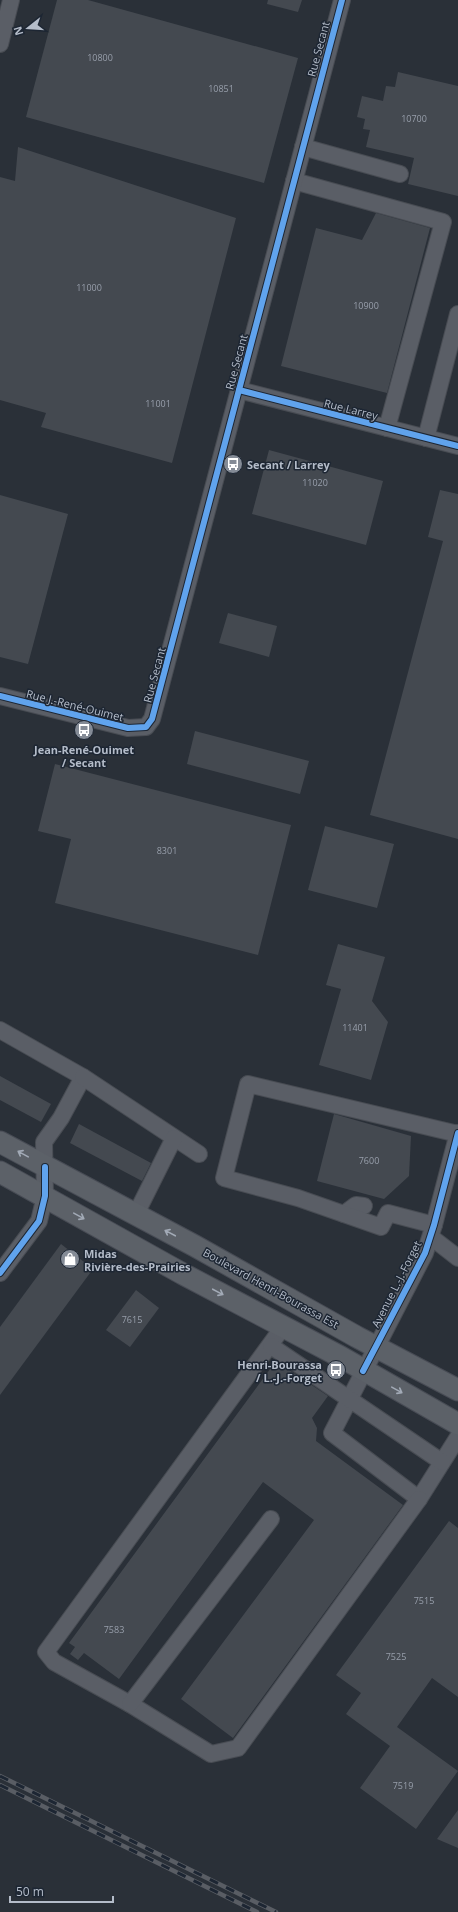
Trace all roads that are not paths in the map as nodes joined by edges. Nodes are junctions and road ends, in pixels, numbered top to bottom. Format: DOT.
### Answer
graph roads {
  1 [pos="11,0"];
  2 [pos="342,0"];
  3 [pos="0,44"];
  4 [pos="303,147"];
  5 [pos="400,174"];
  6 [pos="294,181"];
  7 [pos="458,314"];
  8 [pos="239,390"];
  9 [pos="387,428"];
  10 [pos="426,438"];
  11 [pos="458,446"];
  12 [pos="0,696"];
  13 [pos="146,727"];
  14 [pos="0,1030"];
  15 [pos="83,1077"];
  16 [pos="458,1133"];
  17 [pos="174,1138"];
  18 [pos="0,1142"];
  19 [pos="199,1154"];
  20 [pos="45,1167"];
  21 [pos="0,1172"];
  22 [pos="45,1196"];
  23 [pos="376,1209"];
  24 [pos="136,1214"];
  25 [pos="344,1214"];
  26 [pos="433,1231"];
  27 [pos="458,1258"];
  28 [pos="0,1274"];
  29 [pos="283,1327"];
  30 [pos="271,1346"];
  31 [pos="376,1347"];
  32 [pos="363,1371"];
  33 [pos="458,1390"];
  34 [pos="350,1398"];
  35 [pos="458,1424"];
  36 [pos="458,1437"];
  37 [pos="442,1462"];
  38 [pos="419,1499"];
  39 [pos="271,1519"];
  40 [pos="130,1704"];
  1 -- 3 [label="street"];
  2 -- 4 [label="street, Rue Secant"];
  4 -- 5 [label="street"];
  4 -- 6 [label="street, Rue Secant"];
  6 -- 8 [label="street, Rue Secant"];
  6 -- 9 [label="street"];
  7 -- 10 [label="street"];
  8 -- 9 [label="street, Rue Larrey"];
  8 -- 13 [label="street, Rue Secant"];
  9 -- 10 [label="street, Rue Larrey"];
  10 -- 11 [label="street, Rue Larrey"];
  12 -- 13 [label="street, Rue J.-René-Ouimet"];
  14 -- 15 [label="street"];
  15 -- 17 [label="street"];
  15 -- 20 [label="street"];
  16 -- 25 [label="street"];
  16 -- 26 [label="street, Avenue L.-J.-Forget"];
  17 -- 19 [label="street"];
  17 -- 24 [label="street"];
  20 -- 18 [label="main road, Boulevard Henri-Bourassa Est, one-way"];
  20 -- 22 [label="street"];
  20 -- 24 [label="main road, Boulevard Henri-Bourassa Est"];
  21 -- 22 [label="main road"];
  22 -- 28 [label="street"];
  22 -- 29 [label="main road, one-way"];
  23 -- 25 [label="street"];
  23 -- 25 [label="street"];
  23 -- 26 [label="street"];
  31 -- 24 [label="main road, Boulevard Henri-Bourassa Est, one-way"];
  26 -- 27 [label="street"];
  26 -- 31 [label="street, Avenue L.-J.-Forget"];
  29 -- 30 [label="street"];
  29 -- 32 [label="main road"];
  30 -- 34 [label="street"];
  30 -- 40 [label="street"];
  31 -- 32 [label="street, Avenue L.-J.-Forget"];
  31 -- 33 [label="main road, Boulevard Henri-Bourassa Est"];
  32 -- 34 [label="street, Avenue L.-J.-Forget"];
  32 -- 35 [label="main road, one-way"];
  34 -- 37 [label="street"];
  34 -- 38 [label="street, Avenue L.-J.-Forget"];
  36 -- 37 [label="street"];
  37 -- 38 [label="street"];
  38 -- 40 [label="street"];
  39 -- 40 [label="street"];
}
